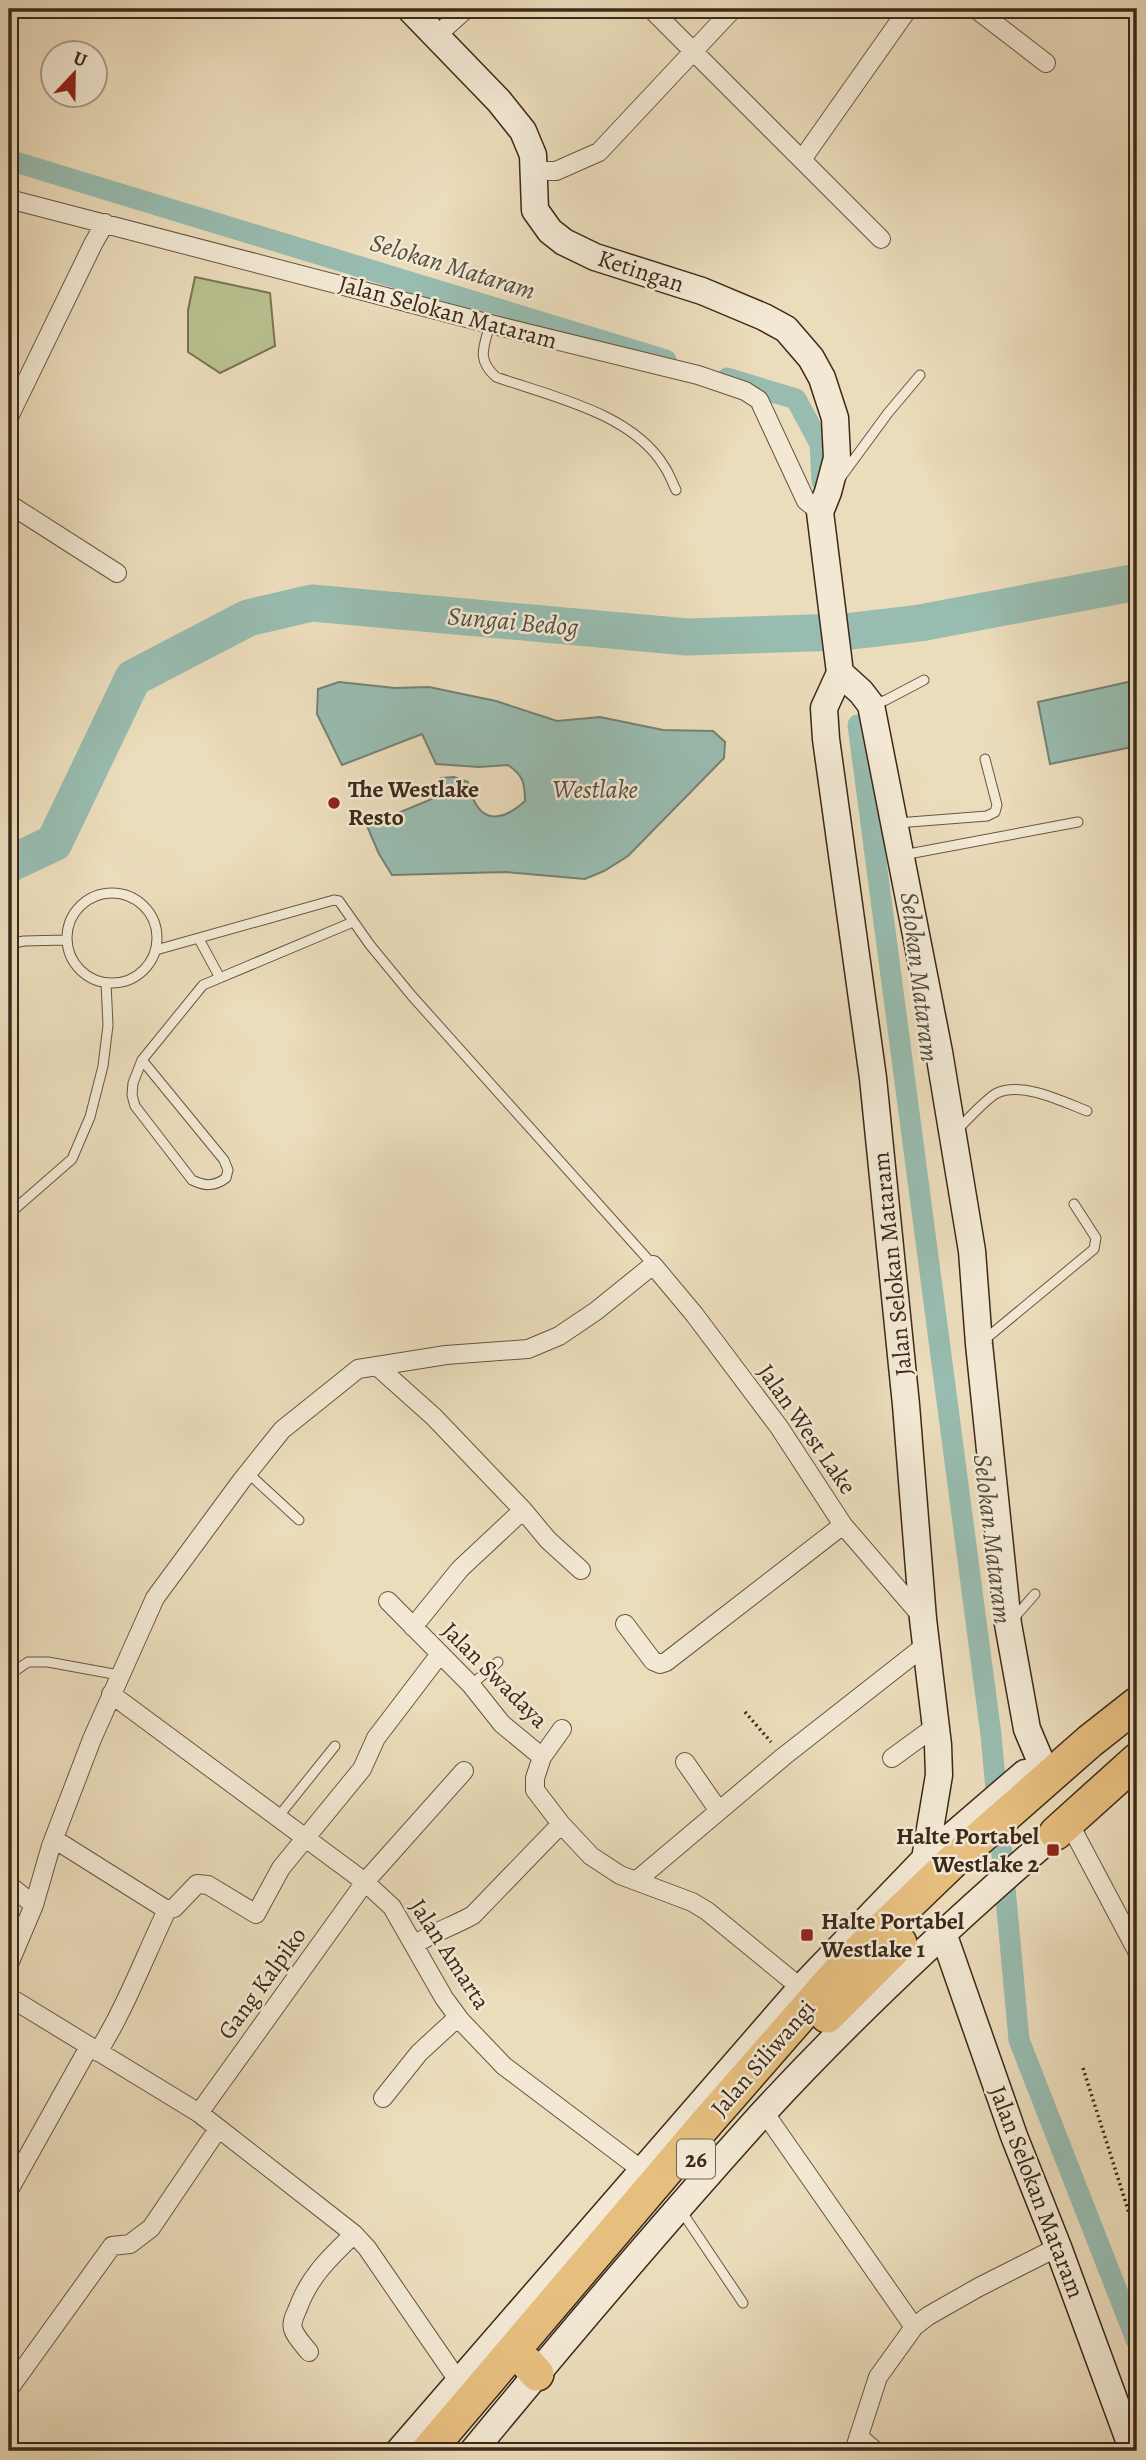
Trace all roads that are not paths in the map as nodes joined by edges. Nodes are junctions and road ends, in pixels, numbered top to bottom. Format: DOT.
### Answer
graph roads {
  1 [pos="410,9"];
  2 [pos="466,9"];
  3 [pos="651,9"];
  4 [pos="733,9"];
  5 [pos="908,9"];
  6 [pos="976,9"];
  7 [pos="437,35"];
  8 [pos="694,49"];
  9 [pos="1046,63"];
  10 [pos="803,158"];
  11 [pos="533,171"];
  12 [pos="9,199"];
  13 [pos="105,223"];
  14 [pos="881,239"];
  15 [pos="490,324"];
  16 [pos="920,375"];
  17 [pos="9,417"];
  18 [pos="676,490"];
  19 [pos="9,504"];
  20 [pos="823,511"];
  21 [pos="117,573"];
  22 [pos="839,665"];
  23 [pos="924,680"];
  24 [pos="871,705"];
  25 [pos="985,759"];
  26 [pos="1078,822"];
  27 [pos="895,823"];
  28 [pos="901,856"];
  29 [pos="353,922"];
  30 [pos="199,939"];
  31 [pos="66,940"];
  32 [pos="9,944"];
  33 [pos="156,950"];
  34 [pos="220,978"];
  35 [pos="106,983"];
  36 [pos="142,1060"];
  37 [pos="1087,1111"];
  38 [pos="951,1135"];
  39 [pos="1074,1204"];
  40 [pos="9,1214"];
  41 [pos="653,1265"];
  42 [pos="979,1344"];
  43 [pos="377,1366"];
  44 [pos="248,1473"];
  45 [pos="523,1510"];
  46 [pos="299,1520"];
  47 [pos="843,1525"];
  48 [pos="582,1570"];
  49 [pos="1035,1594"];
  50 [pos="388,1601"];
  51 [pos="625,1624"];
  52 [pos="1008,1624"];
  53 [pos="414,1627"];
  54 [pos="925,1631"];
  55 [pos="440,1654"];
  56 [pos="498,1662"];
  57 [pos="9,1675"];
  58 [pos="119,1675"];
  59 [pos="1137,1679"];
  60 [pos="471,1685"];
  61 [pos="111,1694"];
  62 [pos="1137,1704"];
  63 [pos="936,1726"];
  64 [pos="562,1729"];
  65 [pos="1137,1732"];
  66 [pos="335,1746"];
  67 [pos="1096,1749"];
  68 [pos="542,1758"];
  69 [pos="892,1758"];
  70 [pos="1137,1760"];
  71 [pos="685,1762"];
  72 [pos="1033,1768"];
  73 [pos="464,1771"];
  74 [pos="719,1811"];
  75 [pos="278,1817"];
  76 [pos="561,1824"];
  77 [pos="1062,1827"];
  78 [pos="305,1837"];
  79 [pos="54,1839"];
  80 [pos="949,1880"];
  81 [pos="636,1881"];
  82 [pos="365,1882"];
  83 [pos="9,1885"];
  84 [pos="34,1905"];
  85 [pos="167,1910"];
  86 [pos="943,1933"];
  87 [pos="414,1945"];
  88 [pos="1137,1951"];
  89 [pos="9,1964"];
  90 [pos="801,1988"];
  91 [pos="9,1997"];
  92 [pos="458,2017"];
  93 [pos="94,2049"];
  94 [pos="383,2098"];
  95 [pos="764,2112"];
  96 [pos="199,2113"];
  97 [pos="219,2129"];
  98 [pos="643,2171"];
  99 [pos="9,2190"];
  100 [pos="679,2208"];
  101 [pos="354,2234"];
  102 [pos="1058,2247"];
  103 [pos="744,2303"];
  104 [pos="914,2328"];
  105 [pos="309,2352"];
  106 [pos="521,2354"];
  107 [pos="459,2382"];
  108 [pos="9,2389"];
  109 [pos="860,2432"];
  110 [pos="399,2451"];
  111 [pos="428,2451"];
  112 [pos="454,2451"];
  113 [pos="473,2451"];
  114 [pos="854,2451"];
  115 [pos="882,2451"];
  116 [pos="1133,2451"];
  1 -- 7 [label="street, Ketingan"];
  2 -- 7 [label="street"];
  3 -- 8 [label="street"];
  4 -- 8 [label="street"];
  5 -- 10 [label="street"];
  6 -- 9 [label="street"];
  7 -- 11 [label="street, Ketingan"];
  8 -- 10 [label="street"];
  8 -- 11 [label="street"];
  10 -- 14 [label="street"];
  11 -- 20 [label="street, Ketingan"];
  12 -- 13 [label="street, Jalan Selokan Mataram"];
  13 -- 15 [label="street, Jalan Selokan Mataram"];
  13 -- 17 [label="street"];
  15 -- 18 [label="lane"];
  15 -- 20 [label="street, Jalan Selokan Mataram"];
  16 -- 20 [label="lane"];
  19 -- 21 [label="street"];
  20 -- 22 [label="street"];
  22 -- 24 [label="street"];
  22 -- 54 [label="street, Jalan Selokan Mataram"];
  23 -- 24 [label="lane"];
  24 -- 27 [label="street"];
  25 -- 27 [label="lane"];
  26 -- 28 [label="lane"];
  27 -- 28 [label="street"];
  28 -- 38 [label="street"];
  29 -- 30 [label="lane"];
  29 -- 34 [label="lane"];
  29 -- 41 [label="lane"];
  30 -- 33 [label="lane"];
  30 -- 34 [label="lane"];
  31 -- 32 [label="lane"];
  31 -- 33 [label="lane"];
  31 -- 35 [label="lane"];
  33 -- 35 [label="lane"];
  34 -- 36 [label="lane"];
  35 -- 40 [label="lane"];
  36 -- 36 [label="lane"];
  37 -- 38 [label="lane"];
  38 -- 42 [label="street"];
  39 -- 42 [label="lane"];
  41 -- 43 [label="street"];
  41 -- 47 [label="street, Jalan West Lake"];
  42 -- 52 [label="street"];
  43 -- 44 [label="street"];
  43 -- 45 [label="street"];
  44 -- 46 [label="lane"];
  44 -- 58 [label="street"];
  45 -- 48 [label="street"];
  45 -- 53 [label="street, Jalan Swadaya"];
  47 -- 51 [label="street"];
  47 -- 54 [label="street, Jalan West Lake"];
  49 -- 52 [label="lane"];
  50 -- 53 [label="street"];
  52 -- 72 [label="street"];
  53 -- 55 [label="street, Jalan Swadaya"];
  54 -- 63 [label="street, Jalan Selokan Mataram"];
  54 -- 74 [label="street"];
  55 -- 60 [label="street, Jalan Swadaya"];
  55 -- 78 [label="street"];
  56 -- 60 [label="lane"];
  57 -- 58 [label="lane"];
  58 -- 61 [label="street"];
  59 -- 72 [label="highway"];
  60 -- 68 [label="street, Jalan Swadaya"];
  61 -- 75 [label="street, Jalan Amarta"];
  61 -- 79 [label="street"];
  62 -- 67 [label="highway, Jalan Siliwangi / 26"];
  63 -- 69 [label="street"];
  63 -- 80 [label="street, Jalan Selokan Mataram"];
  64 -- 68 [label="street"];
  65 -- 67 [label="highway, Jalan Siliwangi / 26"];
  66 -- 75 [label="lane"];
  67 -- 80 [label="highway, Jalan Siliwangi / 26"];
  68 -- 76 [label="street, Jalan Swadaya"];
  70 -- 77 [label="highway"];
  71 -- 74 [label="street"];
  72 -- 80 [label="street"];
  73 -- 82 [label="street, Gang Kalpiko"];
  74 -- 81 [label="street"];
  75 -- 78 [label="street, Jalan Amarta"];
  76 -- 81 [label="street, Jalan Swadaya"];
  76 -- 87 [label="street"];
  77 -- 80 [label="street"];
  77 -- 88 [label="street"];
  78 -- 82 [label="street, Jalan Amarta"];
  78 -- 85 [label="street"];
  79 -- 84 [label="street"];
  79 -- 85 [label="street"];
  80 -- 86 [label="street"];
  80 -- 90 [label="street"];
  80 -- 106 [label="highway, Jalan Siliwangi / 26"];
  81 -- 90 [label="street, Jalan Swadaya"];
  82 -- 87 [label="street, Jalan Amarta"];
  82 -- 96 [label="street, Gang Kalpiko"];
  83 -- 84 [label="street"];
  84 -- 89 [label="street"];
  85 -- 93 [label="street"];
  86 -- 95 [label="street"];
  86 -- 102 [label="street, Jalan Selokan Mataram"];
  87 -- 92 [label="street, Jalan Amarta"];
  90 -- 98 [label="street"];
  91 -- 93 [label="street"];
  92 -- 94 [label="street"];
  92 -- 98 [label="street, Jalan Amarta"];
  93 -- 96 [label="street"];
  93 -- 99 [label="street"];
  95 -- 100 [label="street"];
  95 -- 104 [label="street"];
  96 -- 97 [label="street"];
  97 -- 101 [label="street"];
  97 -- 108 [label="street"];
  98 -- 106 [label="street"];
  100 -- 103 [label="lane"];
  100 -- 106 [label="street"];
  101 -- 105 [label="street"];
  101 -- 107 [label="street"];
  102 -- 104 [label="street"];
  102 -- 116 [label="street, Jalan Selokan Mataram"];
  104 -- 109 [label="street"];
  106 -- 107 [label="street"];
  106 -- 111 [label="highway, Jalan Siliwangi / 26"];
  106 -- 112 [label="highway, Jalan Siliwangi / 26"];
  106 -- 113 [label="street"];
  107 -- 110 [label="street"];
  109 -- 114 [label="street"];
  109 -- 115 [label="lane"];
}
